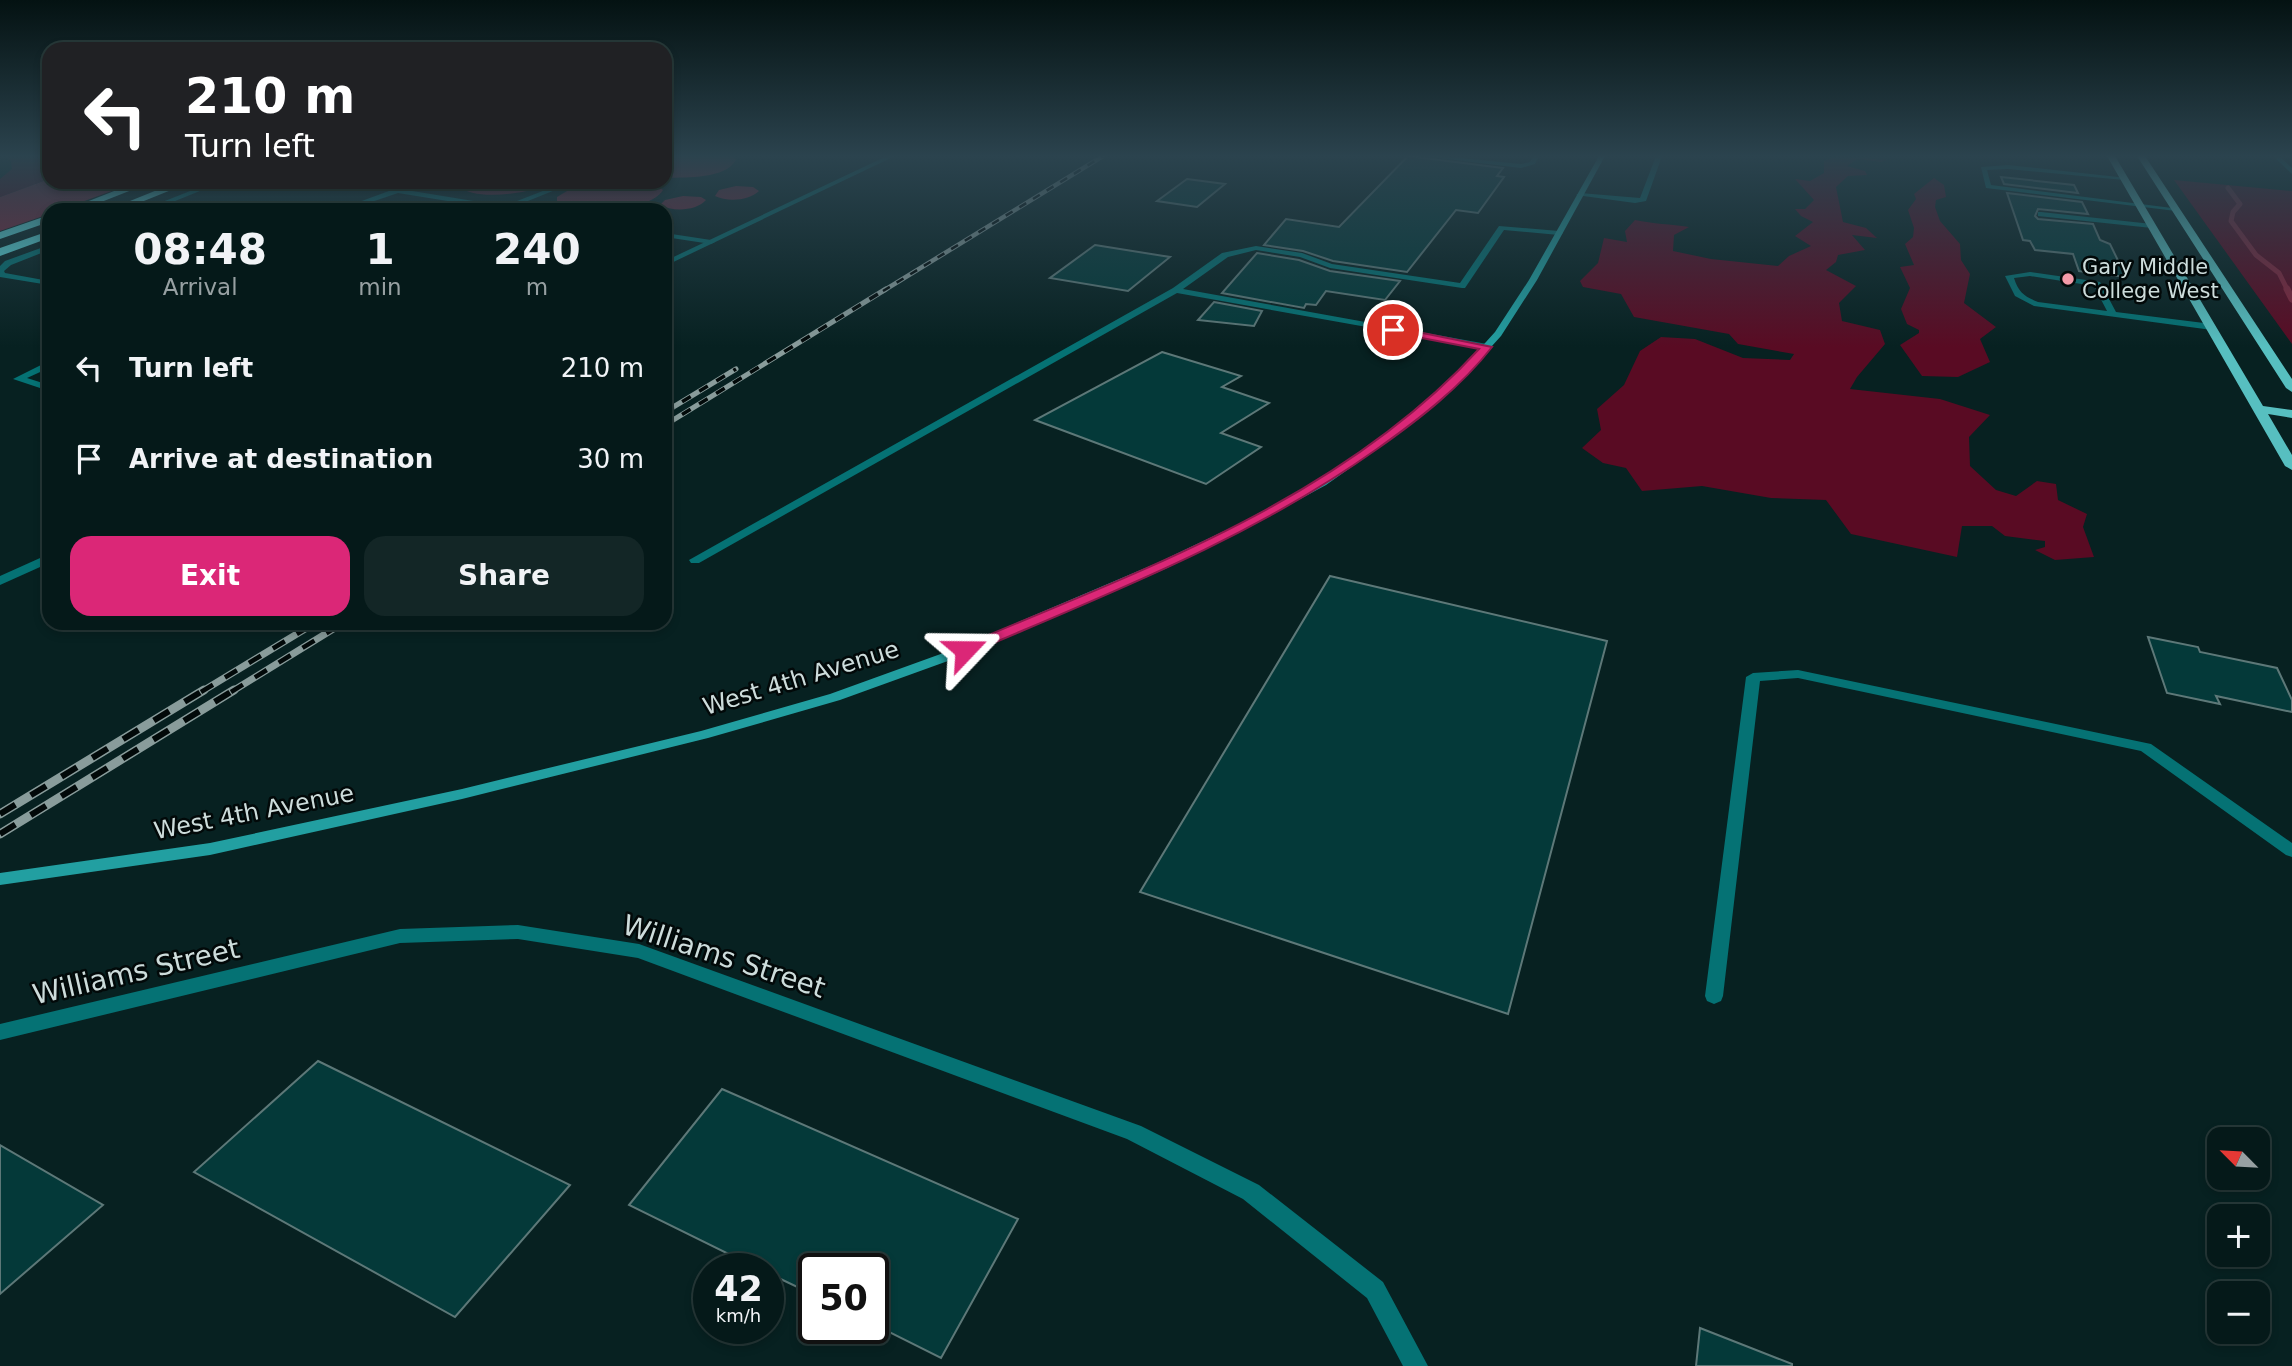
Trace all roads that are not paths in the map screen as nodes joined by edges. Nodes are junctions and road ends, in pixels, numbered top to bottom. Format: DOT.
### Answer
graph roads {
  1 [pos="758,220"];
  2 [pos="1566,220"];
  3 [pos="2094,220"];
  4 [pos="2148,220"];
  5 [pos="2183,220"];
  6 [pos="42,221"];
  7 [pos="2152,226"];
  8 [pos="1559,233"];
  9 [pos="672,235"];
  10 [pos="0,236"];
  11 [pos="42,237"];
  12 [pos="711,242"];
  13 [pos="42,250"];
  14 [pos="0,252"];
  15 [pos="672,261"];
  16 [pos="0,271"];
  17 [pos="42,282"];
  18 [pos="1176,290"];
  19 [pos="2113,314"];
  20 [pos="2211,327"];
  21 [pos="1487,347"];
  22 [pos="42,367"];
  23 [pos="42,386"];
  24 [pos="2292,388"];
  25 [pos="2259,409"];
  26 [pos="2292,414"];
  27 [pos="2292,466"];
  28 [pos="695,560"];
  29 [pos="42,561"];
  30 [pos="0,581"];
  31 [pos="2292,851"];
  32 [pos="0,879"];
  33 [pos="1714,996"];
  34 [pos="0,1032"];
  35 [pos="1416,1366"];
  1 -- 12 [label="street"];
  2 -- 8 [label="main road, West 4th Avenue"];
  3 -- 7 [label="street"];
  4 -- 7 [label="main road"];
  5 -- 24 [label="main road"];
  6 -- 10 [label="highway"];
  7 -- 20 [label="main road"];
  8 -- 18 [label="street"];
  8 -- 21 [label="main road, West 4th Avenue"];
  9 -- 12 [label="street"];
  11 -- 14 [label="highway"];
  12 -- 15 [label="street"];
  13 -- 16 [label="street"];
  16 -- 17 [label="street"];
  18 -- 21 [label="street"];
  18 -- 28 [label="street"];
  19 -- 19 [label="street"];
  19 -- 20 [label="street"];
  20 -- 25 [label="main road"];
  21 -- 32 [label="main road, West 4th Avenue"];
  22 -- 23 [label="street"];
  25 -- 26 [label="main road"];
  25 -- 27 [label="main road"];
  29 -- 30 [label="street"];
  31 -- 33 [label="street"];
  34 -- 35 [label="street, Williams Street"];
}
